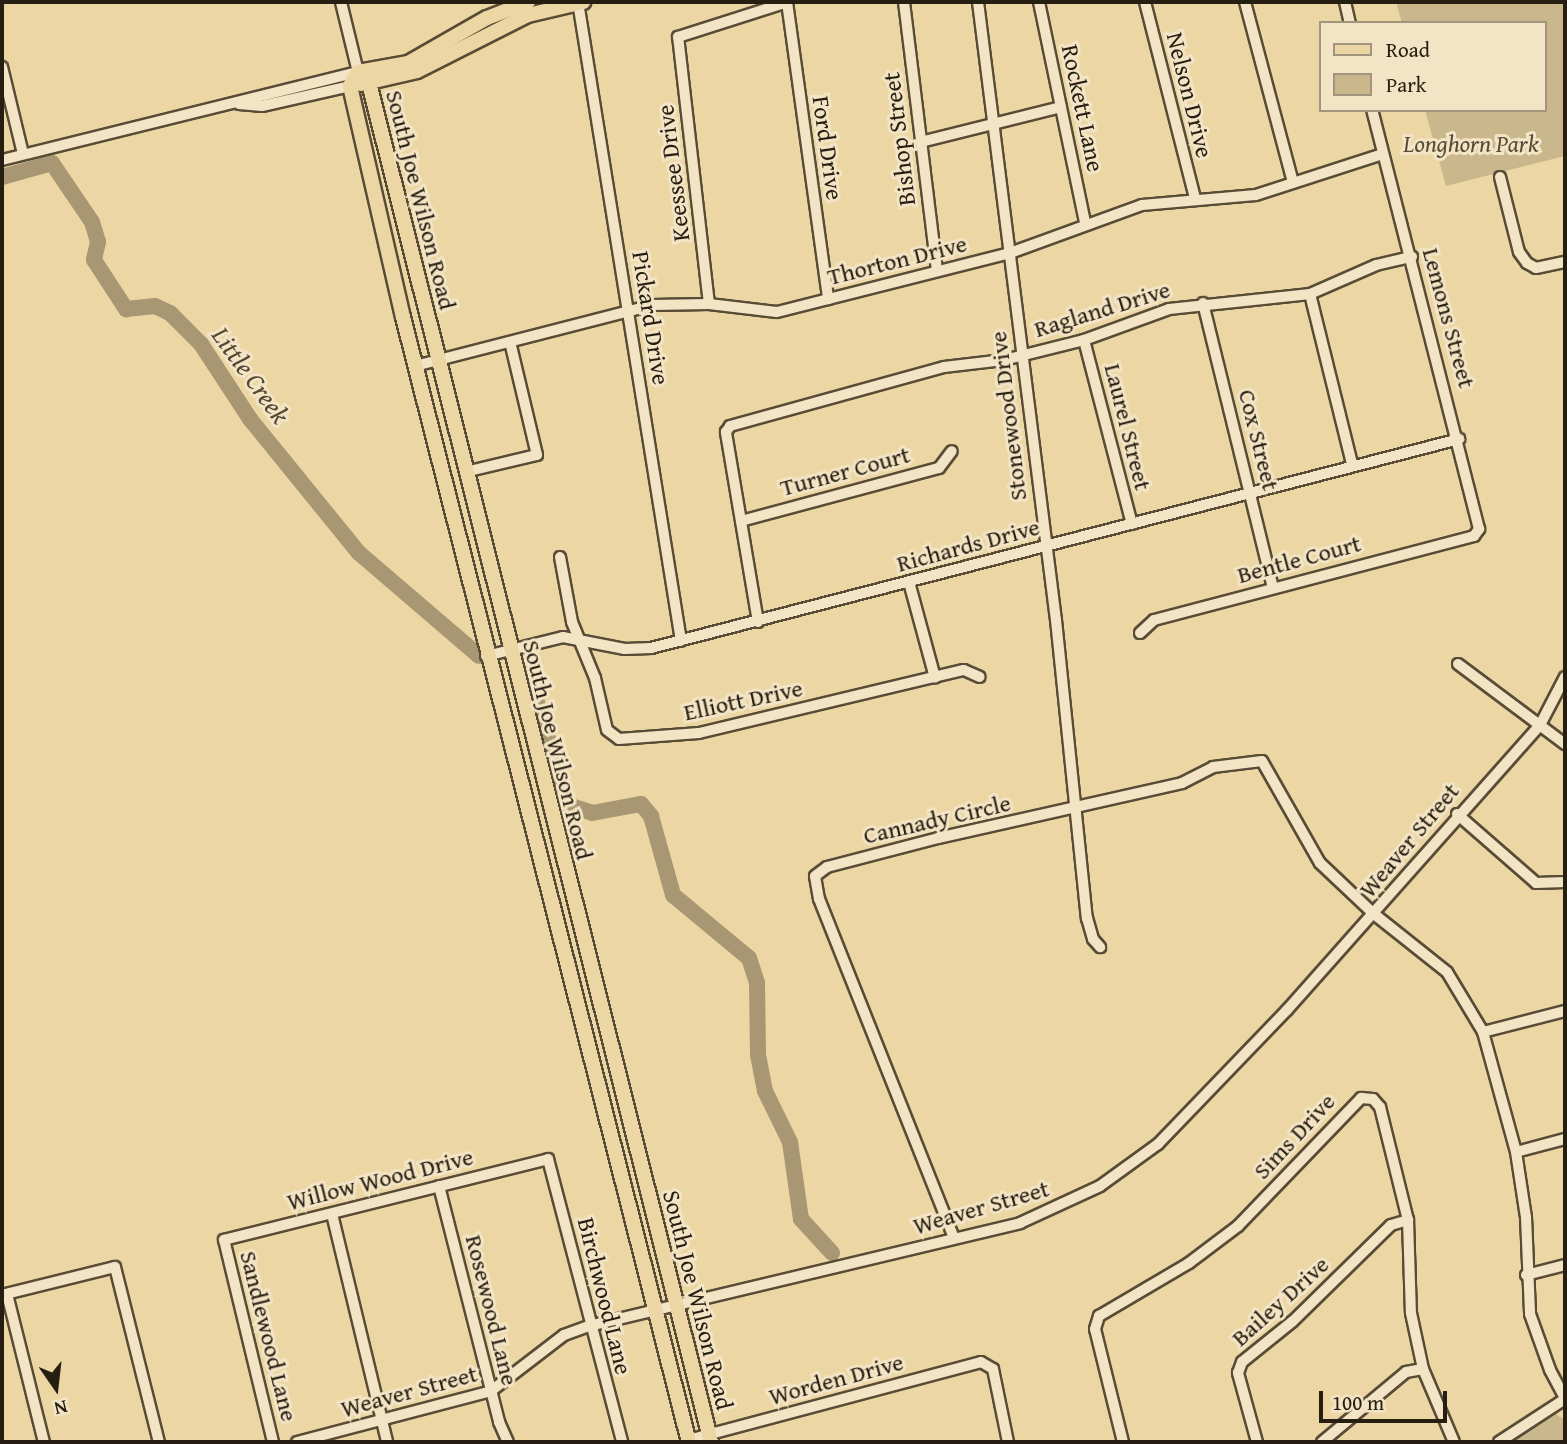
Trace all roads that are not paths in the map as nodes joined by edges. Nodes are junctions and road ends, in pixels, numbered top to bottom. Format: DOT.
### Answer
graph roads {
  1 [pos="341,2"];
  2 [pos="528,2"];
  3 [pos="580,2"];
  4 [pos="788,2"];
  5 [pos="904,2"];
  6 [pos="978,2"];
  7 [pos="1039,2"];
  8 [pos="1145,2"];
  9 [pos="1245,2"];
  10 [pos="1345,2"];
  11 [pos="1350,21"];
  12 [pos="2,67"];
  13 [pos="358,72"];
  14 [pos="369,83"];
  15 [pos="349,86"];
  16 [pos="4,91"];
  17 [pos="232,103"];
  18 [pos="1061,107"];
  19 [pos="1372,112"];
  20 [pos="993,123"];
  21 [pos="920,142"];
  22 [pos="23,154"];
  23 [pos="1383,154"];
  24 [pos="2,160"];
  25 [pos="1500,177"];
  26 [pos="1293,183"];
  27 [pos="1195,198"];
  28 [pos="1085,223"];
  29 [pos="1010,253"];
  30 [pos="1412,257"];
  31 [pos="1565,262"];
  32 [pos="937,271"];
  33 [pos="1310,294"];
  34 [pos="828,299"];
  35 [pos="1203,303"];
  36 [pos="709,304"];
  37 [pos="629,311"];
  38 [pos="1084,340"];
  39 [pos="510,342"];
  40 [pos="1022,355"];
  41 [pos="437,360"];
  42 [pos="415,366"];
  43 [pos="1459,439"];
  44 [pos="951,451"];
  45 [pos="1352,464"];
  46 [pos="464,472"];
  47 [pos="1250,494"];
  48 [pos="741,521"];
  49 [pos="1132,524"];
  50 [pos="1474,536"];
  51 [pos="1045,546"];
  52 [pos="560,557"];
  53 [pos="909,582"];
  54 [pos="1273,587"];
  55 [pos="758,622"];
  56 [pos="1140,633"];
  57 [pos="579,640"];
  58 [pos="681,641"];
  59 [pos="509,650"];
  60 [pos="486,656"];
  61 [pos="1458,664"];
  62 [pos="980,677"];
  63 [pos="1565,677"];
  64 [pos="935,678"];
  65 [pos="1539,725"];
  66 [pos="1565,744"];
  67 [pos="1075,810"];
  68 [pos="1457,814"];
  69 [pos="1565,882"];
  70 [pos="1374,914"];
  71 [pos="1100,947"];
  72 [pos="1565,1011"];
  73 [pos="1483,1032"];
  74 [pos="1565,1139"];
  75 [pos="1516,1152"];
  76 [pos="548,1159"];
  77 [pos="439,1186"];
  78 [pos="331,1214"];
  79 [pos="1408,1220"];
  80 [pos="954,1238"];
  81 [pos="224,1240"];
  82 [pos="1565,1265"];
  83 [pos="1526,1275"];
  84 [pos="5,1295"];
  85 [pos="677,1308"];
  86 [pos="656,1313"];
  87 [pos="589,1326"];
  88 [pos="1423,1369"];
  89 [pos="491,1391"];
  90 [pos="1565,1399"];
  91 [pos="381,1422"];
  92 [pos="710,1438"];
  93 [pos="688,1441"];
  94 [pos="44,1442"];
  95 [pos="159,1442"];
  96 [pos="273,1442"];
  97 [pos="297,1442"];
  98 [pos="387,1442"];
  99 [pos="508,1442"];
  100 [pos="622,1442"];
  101 [pos="1008,1442"];
  102 [pos="1123,1442"];
  103 [pos="1257,1442"];
  104 [pos="1322,1442"];
  105 [pos="1454,1442"];
  106 [pos="1499,1442"];
  1 -- 13 [label="street, South Joe Wilson Road"];
  2 -- 13 [label="main road"];
  3 -- 14 [label="main road"];
  3 -- 37 [label="street, Pickard Drive"];
  4 -- 34 [label="street, Ford Drive"];
  4 -- 36 [label="street, Keessee Drive"];
  5 -- 21 [label="street, Bishop Street"];
  6 -- 20 [label="street, Stonewood Drive"];
  7 -- 18 [label="street, Rockett Lane"];
  8 -- 27 [label="street, Nelson Drive"];
  9 -- 26 [label="street"];
  10 -- 11 [label="street"];
  12 -- 16 [label="street"];
  13 -- 14 [label="main road, South Joe Wilson Road"];
  13 -- 15 [label="main road, South Joe Wilson Road"];
  13 -- 17 [label="street"];
  14 -- 15 [label="main road"];
  14 -- 41 [label="main road, South Joe Wilson Road"];
  15 -- 17 [label="street"];
  15 -- 42 [label="main road, South Joe Wilson Road"];
  16 -- 22 [label="street"];
  17 -- 22 [label="street"];
  18 -- 20 [label="street"];
  18 -- 28 [label="street, Rockett Lane"];
  19 -- 23 [label="street, Lemons Street"];
  20 -- 21 [label="street"];
  20 -- 29 [label="street, Stonewood Drive"];
  21 -- 32 [label="street, Bishop Street"];
  22 -- 24 [label="street"];
  23 -- 26 [label="street, Thorton Drive"];
  23 -- 30 [label="street, Lemons Street"];
  25 -- 31 [label="street"];
  26 -- 27 [label="street, Thorton Drive"];
  27 -- 28 [label="street, Thorton Drive"];
  28 -- 29 [label="street, Thorton Drive"];
  29 -- 32 [label="street, Thorton Drive"];
  29 -- 40 [label="street, Stonewood Drive"];
  30 -- 33 [label="street, Ragland Drive"];
  30 -- 43 [label="street, Lemons Street"];
  32 -- 34 [label="street, Thorton Drive"];
  33 -- 35 [label="street, Ragland Drive"];
  33 -- 45 [label="street"];
  34 -- 36 [label="street, Thorton Drive"];
  35 -- 38 [label="street, Ragland Drive"];
  35 -- 47 [label="street, Cox Street"];
  36 -- 37 [label="street, Thorton Drive"];
  37 -- 39 [label="street, Thorton Drive"];
  37 -- 58 [label="street, Pickard Drive"];
  38 -- 40 [label="street, Ragland Drive"];
  38 -- 49 [label="street, Laurel Street"];
  39 -- 41 [label="street, Thorton Drive"];
  39 -- 46 [label="street"];
  40 -- 48 [label="street, Ragland Drive"];
  40 -- 51 [label="street, Stonewood Drive"];
  41 -- 42 [label="street, Thorton Drive"];
  41 -- 46 [label="main road, South Joe Wilson Road"];
  42 -- 60 [label="main road, South Joe Wilson Road"];
  43 -- 45 [label="street, Richards Drive"];
  43 -- 50 [label="street, Lemons Street"];
  44 -- 48 [label="street, Turner Court"];
  45 -- 47 [label="street, Richards Drive"];
  46 -- 59 [label="main road, South Joe Wilson Road"];
  47 -- 49 [label="street, Richards Drive"];
  47 -- 54 [label="street, Cox Street"];
  48 -- 55 [label="street"];
  49 -- 51 [label="street, Richards Drive"];
  50 -- 54 [label="street, Bentle Court"];
  51 -- 53 [label="street, Richards Drive"];
  51 -- 67 [label="street, Stonewood Drive"];
  52 -- 57 [label="street, Elliott Drive"];
  53 -- 55 [label="street, Richards Drive"];
  53 -- 64 [label="street"];
  54 -- 56 [label="street, Bentle Court"];
  55 -- 58 [label="street, Richards Drive"];
  57 -- 58 [label="street, Richards Drive"];
  57 -- 59 [label="street, Richards Drive"];
  57 -- 64 [label="street, Elliott Drive"];
  59 -- 60 [label="street, Richards Drive"];
  59 -- 85 [label="main road, South Joe Wilson Road"];
  60 -- 86 [label="main road, South Joe Wilson Road"];
  61 -- 65 [label="street"];
  62 -- 64 [label="street, Elliott Drive"];
  63 -- 65 [label="street, Weaver Street"];
  65 -- 66 [label="street"];
  65 -- 68 [label="street, Weaver Street"];
  67 -- 70 [label="street, Cannady Circle"];
  67 -- 71 [label="street, Stonewood Drive"];
  67 -- 80 [label="street, Cannady Circle"];
  68 -- 69 [label="street"];
  68 -- 70 [label="street, Weaver Street"];
  70 -- 73 [label="street"];
  70 -- 80 [label="street, Weaver Street"];
  72 -- 73 [label="street"];
  73 -- 75 [label="street"];
  74 -- 75 [label="street"];
  75 -- 83 [label="street"];
  76 -- 77 [label="street, Willow Wood Drive"];
  76 -- 87 [label="street, Birchwood Lane"];
  77 -- 78 [label="street, Willow Wood Drive"];
  77 -- 89 [label="street, Rosewood Lane"];
  78 -- 81 [label="street, Willow Wood Drive"];
  78 -- 91 [label="street"];
  79 -- 88 [label="street, Sims Drive"];
  79 -- 102 [label="street, Sims Drive"];
  79 -- 103 [label="street, Bailey Drive"];
  80 -- 85 [label="street, Weaver Street"];
  81 -- 96 [label="street, Sandlewood Lane"];
  82 -- 83 [label="street"];
  83 -- 90 [label="street"];
  84 -- 94 [label="street"];
  84 -- 95 [label="street"];
  85 -- 86 [label="street, Weaver Street"];
  85 -- 92 [label="main road, South Joe Wilson Road"];
  86 -- 87 [label="street, Weaver Street"];
  86 -- 93 [label="main road, South Joe Wilson Road"];
  87 -- 89 [label="street, Weaver Street"];
  87 -- 100 [label="street, Birchwood Lane"];
  88 -- 104 [label="street"];
  88 -- 105 [label="street, Sims Drive"];
  89 -- 91 [label="street, Weaver Street"];
  89 -- 99 [label="street, Rosewood Lane"];
  90 -- 106 [label="street"];
  91 -- 97 [label="street, Weaver Street"];
  91 -- 98 [label="street"];
  92 -- 93 [label="street, Worden Drive"];
  92 -- 101 [label="street, Worden Drive"];
}
